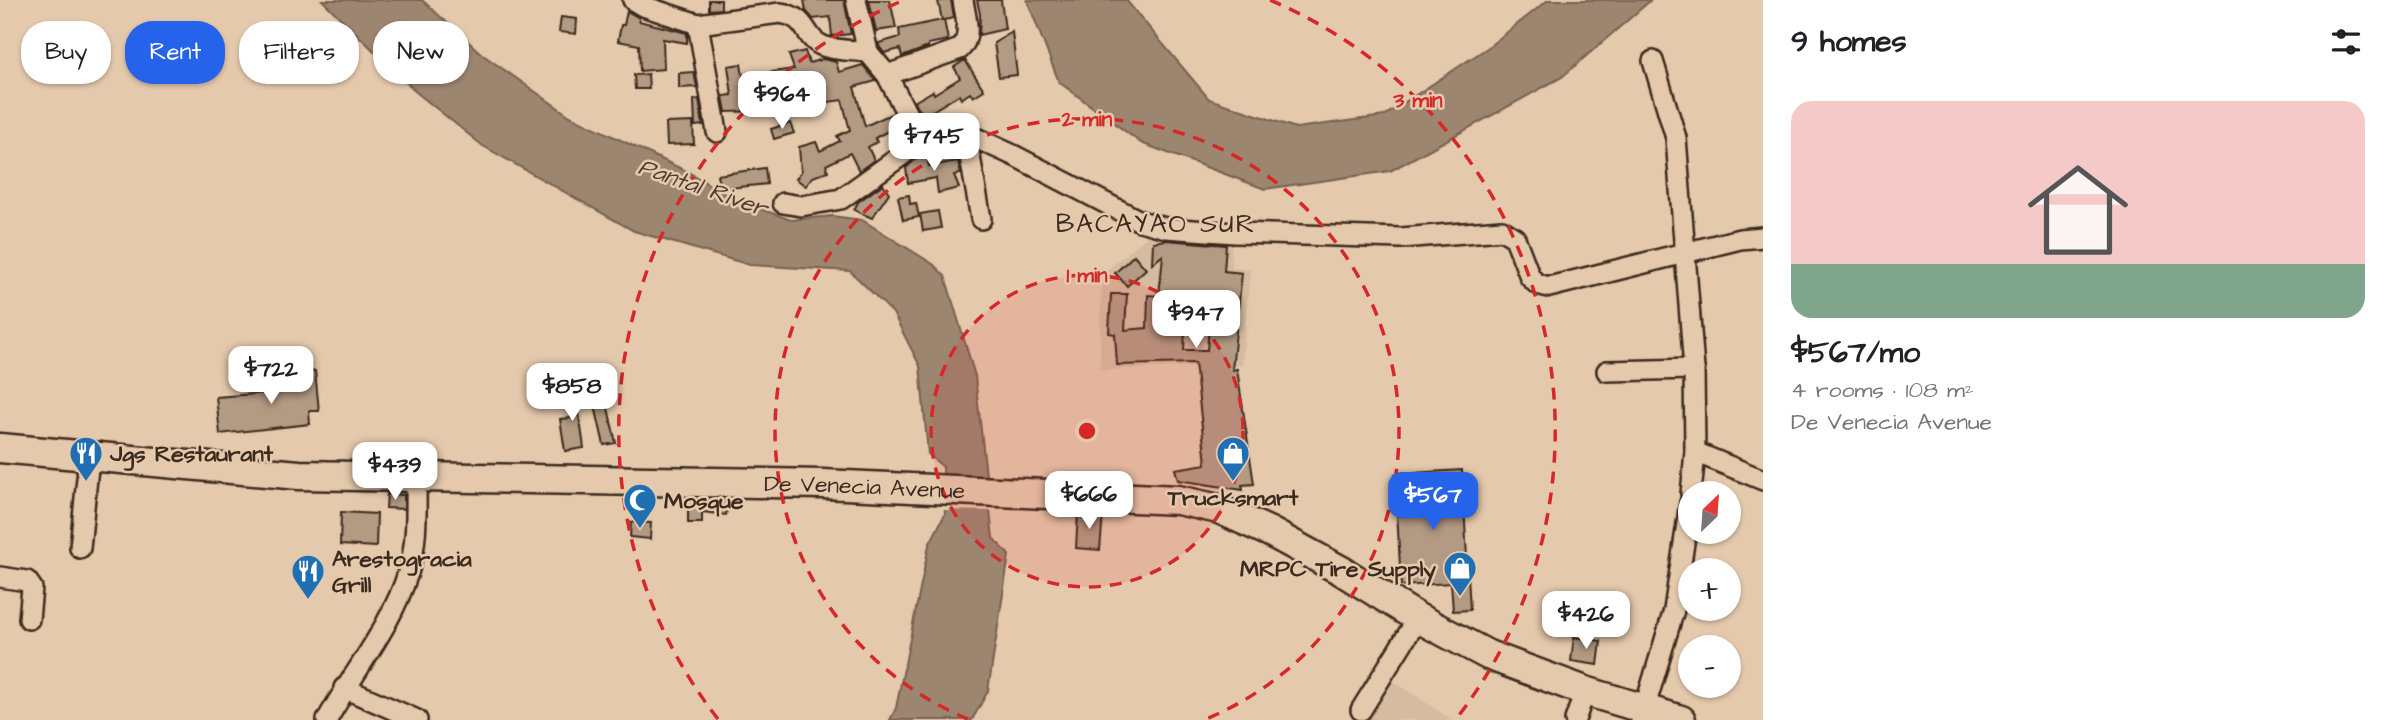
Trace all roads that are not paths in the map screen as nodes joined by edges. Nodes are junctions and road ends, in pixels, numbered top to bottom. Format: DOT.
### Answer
graph roads {
  1 [pos="633,0"];
  2 [pos="856,0"];
  3 [pos="963,0"];
  4 [pos="698,24"];
  5 [pos="868,52"];
  6 [pos="1653,61"];
  7 [pos="887,75"];
  8 [pos="717,132"];
  9 [pos="966,134"];
  10 [pos="923,135"];
  11 [pos="783,203"];
  12 [pos="981,219"];
  13 [pos="1763,237"];
  14 [pos="1683,253"];
  15 [pos="1693,369"];
  16 [pos="1607,371"];
  17 [pos="0,448"];
  18 [pos="1695,452"];
  19 [pos="89,458"];
  20 [pos="416,477"];
  21 [pos="1763,480"];
  22 [pos="1692,481"];
  23 [pos="1686,544"];
  24 [pos="80,548"];
  25 [pos="0,577"];
  26 [pos="1418,618"];
  27 [pos="29,619"];
  28 [pos="344,688"];
  29 [pos="1585,691"];
  30 [pos="1361,710"];
  31 [pos="1642,715"];
  32 [pos="327,720"];
  33 [pos="417,720"];
  34 [pos="1575,720"];
  35 [pos="1681,720"];
  1 -- 4 [label="street"];
  2 -- 5 [label="street"];
  3 -- 7 [label="street"];
  4 -- 5 [label="street"];
  4 -- 8 [label="street"];
  5 -- 7 [label="street"];
  6 -- 14 [label="street"];
  7 -- 10 [label="street"];
  9 -- 10 [label="street"];
  9 -- 12 [label="street"];
  9 -- 14 [label="street"];
  10 -- 11 [label="street"];
  13 -- 14 [label="street"];
  14 -- 15 [label="street"];
  15 -- 16 [label="street"];
  15 -- 18 [label="street"];
  17 -- 19 [label="highway, De Venecia Avenue"];
  18 -- 21 [label="street"];
  18 -- 22 [label="street"];
  19 -- 20 [label="highway, De Venecia Avenue"];
  19 -- 24 [label="street"];
  20 -- 26 [label="highway, De Venecia Avenue"];
  20 -- 28 [label="street"];
  23 -- 31 [label="street"];
  25 -- 27 [label="street"];
  26 -- 29 [label="highway, De Venecia Avenue"];
  26 -- 30 [label="street"];
  28 -- 32 [label="street"];
  28 -- 33 [label="street"];
  29 -- 31 [label="highway, De Venecia Avenue"];
  29 -- 34 [label="street"];
  31 -- 35 [label="highway, De Venecia Avenue"];
}
